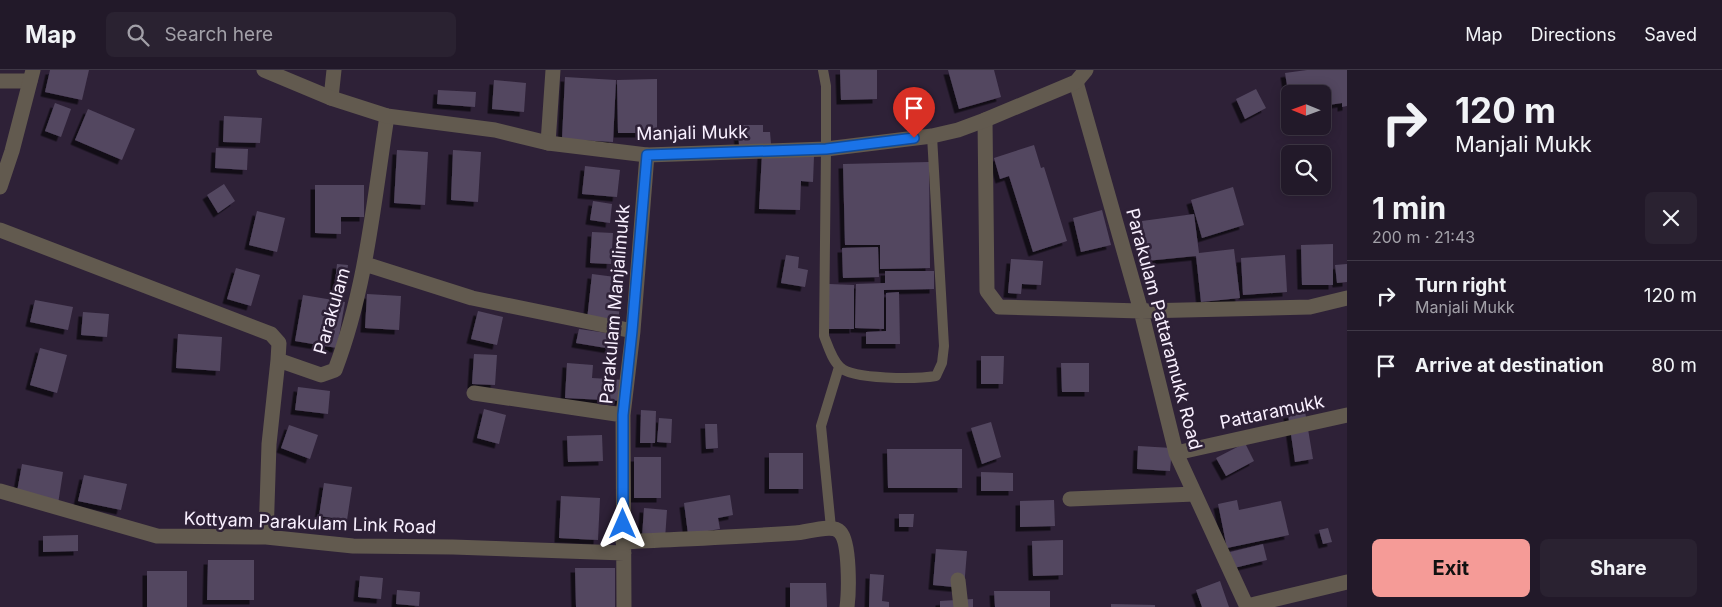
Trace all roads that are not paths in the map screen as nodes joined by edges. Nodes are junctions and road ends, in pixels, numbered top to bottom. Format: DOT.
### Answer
graph roads {
  1 [pos="264,70"];
  2 [pos="334,70"];
  3 [pos="553,70"];
  4 [pos="823,70"];
  5 [pos="1080,75"];
  6 [pos="31,76"];
  7 [pos="0,81"];
  8 [pos="331,98"];
  9 [pos="387,116"];
  10 [pos="985,120"];
  11 [pos="932,136"];
  12 [pos="548,143"];
  13 [pos="826,149"];
  14 [pos="647,155"];
  15 [pos="0,187"];
  16 [pos="0,230"];
  17 [pos="365,264"];
  18 [pos="1347,298"];
  19 [pos="1141,311"];
  20 [pos="632,331"];
  21 [pos="278,360"];
  22 [pos="840,367"];
  23 [pos="474,393"];
  24 [pos="623,415"];
  25 [pos="1347,415"];
  26 [pos="1176,453"];
  27 [pos="0,491"];
  28 [pos="1195,494"];
  29 [pos="1070,499"];
  30 [pos="831,528"];
  31 [pos="266,537"];
  32 [pos="623,548"];
  33 [pos="958,580"];
  34 [pos="1347,582"];
  35 [pos="1247,606"];
  36 [pos="624,607"];
  37 [pos="847,607"];
  38 [pos="961,607"];
  1 -- 8 [label="street, Manjali Mukk"];
  2 -- 8 [label="street"];
  3 -- 12 [label="street"];
  4 -- 13 [label="lane"];
  5 -- 10 [label="street, Manjali Mukk"];
  5 -- 19 [label="street, Parakulam Pattaramukk Road"];
  6 -- 7 [label="street"];
  6 -- 15 [label="street"];
  8 -- 9 [label="street, Manjali Mukk"];
  9 -- 12 [label="street, Manjali Mukk"];
  9 -- 17 [label="street, Parakulam"];
  10 -- 11 [label="street, Manjali Mukk"];
  10 -- 19 [label="street"];
  11 -- 13 [label="street, Manjali Mukk"];
  11 -- 22 [label="lane"];
  12 -- 14 [label="street, Manjali Mukk"];
  13 -- 14 [label="street, Manjali Mukk"];
  13 -- 22 [label="lane"];
  14 -- 20 [label="street, Parakulam Manjalimukk"];
  16 -- 21 [label="street"];
  17 -- 20 [label="street"];
  17 -- 21 [label="street, Parakulam"];
  18 -- 19 [label="street"];
  19 -- 26 [label="street, Parakulam Pattaramukk Road"];
  20 -- 24 [label="street, Parakulam Manjalimukk"];
  21 -- 31 [label="street"];
  22 -- 30 [label="lane"];
  23 -- 24 [label="street"];
  24 -- 32 [label="street, Parakulam Manjalimukk"];
  25 -- 26 [label="street, Pattaramukk"];
  26 -- 28 [label="street, Parakulam Pattaramukk Road"];
  27 -- 31 [label="street, Kottyam Parakulam Link Road"];
  28 -- 29 [label="street"];
  28 -- 35 [label="street, Parakulam Pattaramukk Road"];
  30 -- 32 [label="street, Kottyam Parakulam Link Road"];
  30 -- 37 [label="street"];
  31 -- 32 [label="street, Kottyam Parakulam Link Road"];
  32 -- 36 [label="street, Parakulam Manjalimukk"];
  33 -- 38 [label="street"];
  34 -- 35 [label="street"];
}
